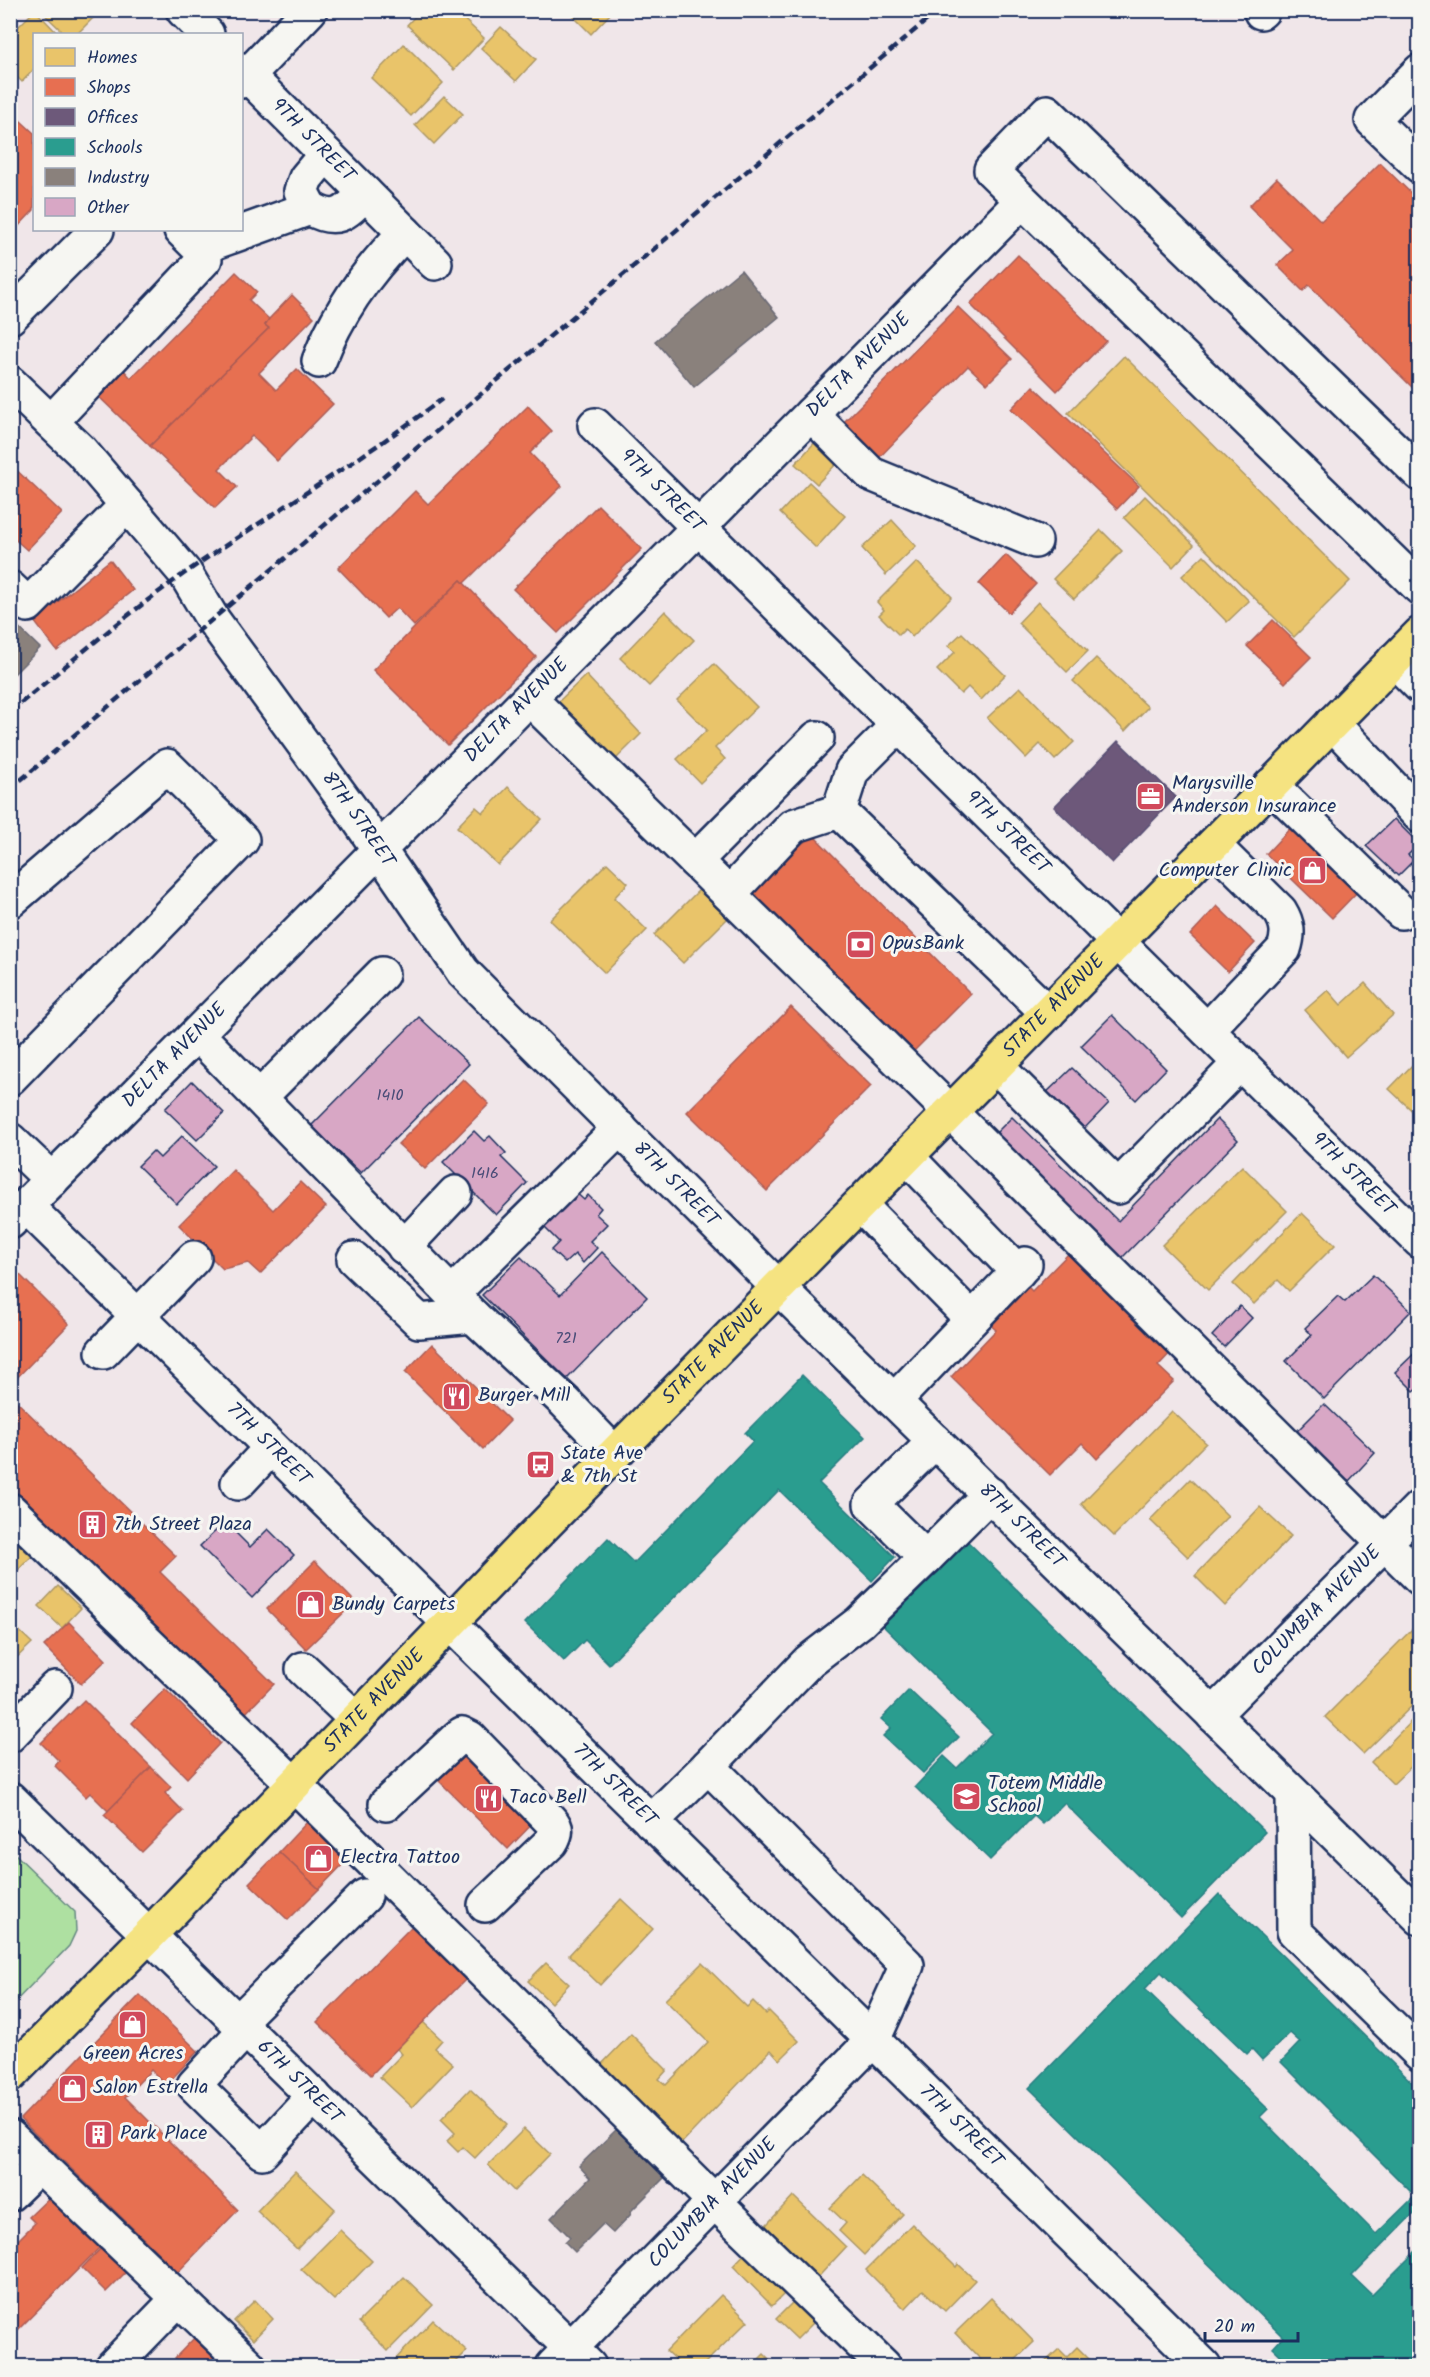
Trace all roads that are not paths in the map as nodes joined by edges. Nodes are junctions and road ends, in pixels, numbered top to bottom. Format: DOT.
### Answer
graph roads {
  1 [pos="183,10"];
  2 [pos="310,10"];
  3 [pos="206,33"];
  4 [pos="1419,72"];
  5 [pos="243,76"];
  6 [pos="326,154"];
  7 [pos="1419,166"];
  8 [pos="365,193"];
  9 [pos="1022,201"];
  10 [pos="310,208"];
  11 [pos="243,225"];
  12 [pos="95,231"];
  13 [pos="221,231"];
  14 [pos="405,233"];
  15 [pos="190,239"];
  16 [pos="435,262"];
  17 [pos="10,317"];
  18 [pos="319,361"];
  19 [pos="10,383"];
  20 [pos="811,414"];
  21 [pos="51,422"];
  22 [pos="595,424"];
  23 [pos="1419,474"];
  24 [pos="127,505"];
  25 [pos="699,528"];
  26 [pos="1035,541"];
  27 [pos="10,588"];
  28 [pos="1419,588"];
  29 [pos="1419,634"];
  30 [pos="1394,660"];
  31 [pos="1419,686"];
  32 [pos="530,699"];
  33 [pos="1332,723"];
  34 [pos="898,725"];
  35 [pos="817,738"];
  36 [pos="1271,785"];
  37 [pos="840,811"];
  38 [pos="1419,816"];
  39 [pos="1213,845"];
  40 [pos="380,850"];
  41 [pos="695,861"];
  42 [pos="729,894"];
  43 [pos="10,902"];
  44 [pos="1401,912"];
  45 [pos="1118,942"];
  46 [pos="382,974"];
  47 [pos="1048,1013"];
  48 [pos="1206,1030"];
  49 [pos="197,1034"];
  50 [pos="1240,1063"];
  51 [pos="996,1066"];
  52 [pos="10,1078"];
  53 [pos="260,1097"];
  54 [pos="950,1113"];
  55 [pos="620,1128"];
  56 [pos="10,1140"];
  57 [pos="907,1157"];
  58 [pos="52,1180"];
  59 [pos="455,1193"];
  60 [pos="860,1205"];
  61 [pos="18,1214"];
  62 [pos="1419,1241"];
  63 [pos="404,1246"];
  64 [pos="194,1258"];
  65 [pos="354,1259"];
  66 [pos="779,1288"];
  67 [pos="462,1305"];
  68 [pos="137,1316"];
  69 [pos="972,1319"];
  70 [pos="103,1352"];
  71 [pos="894,1401"];
  72 [pos="935,1441"];
  73 [pos="272,1448"];
  74 [pos="615,1454"];
  75 [pos="238,1483"];
  76 [pos="990,1494"];
  77 [pos="1419,1507"];
  78 [pos="10,1510"];
  79 [pos="1383,1543"];
  80 [pos="927,1558"];
  81 [pos="1419,1578"];
  82 [pos="449,1624"];
  83 [pos="303,1669"];
  84 [pos="55,1688"];
  85 [pos="1213,1715"];
  86 [pos="357,1720"];
  87 [pos="10,1735"];
  88 [pos="708,1766"];
  89 [pos="294,1784"];
  90 [pos="1293,1794"];
  91 [pos="10,1798"];
  92 [pos="386,1804"];
  93 [pos="651,1822"];
  94 [pos="365,1896"];
  95 [pos="485,1905"];
  96 [pos="1419,1918"];
  97 [pos="149,1935"];
  98 [pos="242,2026"];
  99 [pos="873,2040"];
  100 [pos="1419,2054"];
  101 [pos="10,2075"];
  102 [pos="314,2096"];
  103 [pos="10,2137"];
  104 [pos="40,2165"];
  105 [pos="10,2194"];
  106 [pos="715,2202"];
  107 [pos="178,2299"];
  108 [pos="571,2361"];
  109 [pos="113,2367"];
  110 [pos="249,2367"];
  111 [pos="884,2367"];
  112 [pos="1204,2367"];
  1 -- 3 [label="street"];
  2 -- 5 [label="street"];
  4 -- 7 [label="street"];
  5 -- 6 [label="street, 9TH STREET"];
  6 -- 8 [label="street, 9TH STREET"];
  6 -- 10 [label="street"];
  8 -- 10 [label="street"];
  8 -- 14 [label="street, 9TH STREET"];
  9 -- 20 [label="street, DELTA AVENUE"];
  9 -- 23 [label="street"];
  9 -- 28 [label="street"];
  10 -- 11 [label="street"];
  12 -- 17 [label="street"];
  13 -- 15 [label="street"];
  14 -- 16 [label="street, 9TH STREET"];
  14 -- 18 [label="street"];
  15 -- 21 [label="street"];
  19 -- 21 [label="street, 8TH STREET"];
  20 -- 25 [label="street, DELTA AVENUE"];
  20 -- 26 [label="street"];
  21 -- 24 [label="street, 8TH STREET"];
  22 -- 25 [label="street, 9TH STREET"];
  24 -- 27 [label="street"];
  24 -- 40 [label="street, 8TH STREET"];
  25 -- 32 [label="street, DELTA AVENUE"];
  25 -- 34 [label="street, 9TH STREET"];
  29 -- 30 [label="main road, STATE AVENUE"];
  30 -- 31 [label="street"];
  30 -- 33 [label="main road, STATE AVENUE"];
  32 -- 40 [label="street, DELTA AVENUE"];
  32 -- 41 [label="street"];
  33 -- 36 [label="main road, STATE AVENUE"];
  33 -- 38 [label="street"];
  34 -- 37 [label="street"];
  34 -- 45 [label="street, 9TH STREET"];
  35 -- 41 [label="street"];
  36 -- 39 [label="main road, STATE AVENUE"];
  36 -- 44 [label="street"];
  37 -- 42 [label="street"];
  37 -- 47 [label="street"];
  39 -- 45 [label="main road, STATE AVENUE"];
  39 -- 48 [label="street"];
  40 -- 49 [label="street, DELTA AVENUE"];
  40 -- 55 [label="street, 8TH STREET"];
  41 -- 42 [label="street"];
  42 -- 54 [label="street"];
  43 -- 52 [label="street"];
  45 -- 47 [label="main road, STATE AVENUE"];
  45 -- 48 [label="street, 9TH STREET"];
  46 -- 53 [label="street"];
  47 -- 51 [label="main road, STATE AVENUE"];
  48 -- 50 [label="street, 9TH STREET"];
  49 -- 53 [label="street"];
  49 -- 58 [label="street, DELTA AVENUE"];
  50 -- 51 [label="street"];
  50 -- 62 [label="street, 9TH STREET"];
  51 -- 54 [label="main road, STATE AVENUE"];
  53 -- 63 [label="street"];
  54 -- 57 [label="main road, STATE AVENUE"];
  54 -- 79 [label="street"];
  55 -- 66 [label="street, 8TH STREET"];
  55 -- 67 [label="street"];
  56 -- 58 [label="street"];
  57 -- 60 [label="main road, STATE AVENUE"];
  57 -- 69 [label="street"];
  58 -- 61 [label="street, DELTA AVENUE"];
  59 -- 63 [label="street"];
  60 -- 66 [label="main road, STATE AVENUE"];
  60 -- 69 [label="street"];
  61 -- 68 [label="street, 7TH STREET"];
  63 -- 67 [label="street"];
  64 -- 68 [label="street"];
  65 -- 67 [label="street"];
  66 -- 71 [label="street, 8TH STREET"];
  66 -- 74 [label="main road, STATE AVENUE"];
  67 -- 74 [label="street"];
  68 -- 70 [label="street"];
  68 -- 73 [label="street, 7TH STREET"];
  69 -- 71 [label="street"];
  71 -- 72 [label="street, 8TH STREET"];
  72 -- 76 [label="street, 8TH STREET"];
  72 -- 80 [label="street"];
  73 -- 75 [label="street"];
  73 -- 82 [label="street, 7TH STREET"];
  74 -- 82 [label="main road, STATE AVENUE"];
  76 -- 80 [label="street"];
  76 -- 85 [label="street, 8TH STREET"];
  77 -- 79 [label="street, COLUMBIA AVENUE"];
  78 -- 89 [label="street"];
  79 -- 81 [label="street"];
  79 -- 85 [label="street, COLUMBIA AVENUE"];
  80 -- 88 [label="street"];
  82 -- 86 [label="main road, STATE AVENUE"];
  82 -- 93 [label="street, 7TH STREET"];
  83 -- 86 [label="street"];
  84 -- 87 [label="street"];
  85 -- 90 [label="street, 8TH STREET"];
  86 -- 89 [label="main road, STATE AVENUE"];
  88 -- 93 [label="street"];
  88 -- 99 [label="street, COLUMBIA AVENUE"];
  89 -- 97 [label="main road, STATE AVENUE"];
  89 -- 106 [label="street"];
  90 -- 96 [label="street, 8TH STREET"];
  90 -- 100 [label="street"];
  91 -- 97 [label="street, 6TH STREET"];
  92 -- 95 [label="street"];
  93 -- 99 [label="street, 7TH STREET"];
  94 -- 98 [label="street"];
  97 -- 98 [label="street, 6TH STREET"];
  97 -- 101 [label="main road, STATE AVENUE"];
  98 -- 102 [label="street, 6TH STREET"];
  98 -- 102 [label="street"];
  99 -- 106 [label="street, COLUMBIA AVENUE"];
  99 -- 112 [label="street, 7TH STREET"];
  102 -- 108 [label="street, 6TH STREET"];
  103 -- 104 [label="street"];
  104 -- 105 [label="street"];
  104 -- 107 [label="street"];
  106 -- 108 [label="street, COLUMBIA AVENUE"];
  106 -- 111 [label="street"];
  107 -- 109 [label="street"];
  107 -- 110 [label="street"];
}
